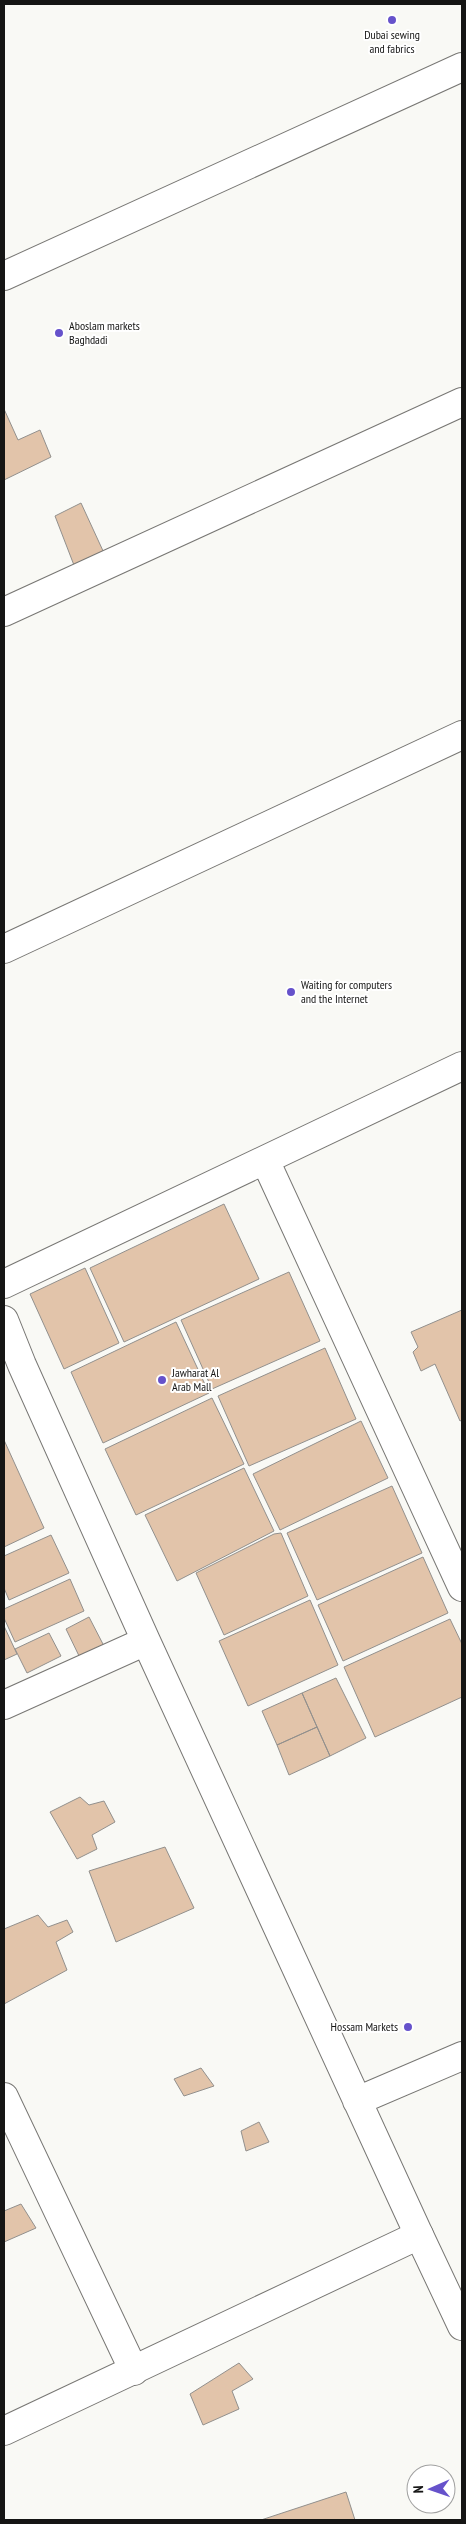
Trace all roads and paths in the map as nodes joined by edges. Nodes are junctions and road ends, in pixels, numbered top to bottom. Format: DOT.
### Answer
graph roads {
  1 [pos="462,67"];
  2 [pos="4,276"];
  3 [pos="462,402"];
  4 [pos="4,612"];
  5 [pos="462,736"];
  6 [pos="4,950"];
  7 [pos="462,1066"];
  8 [pos="265,1160"];
  9 [pos="4,1284"];
  10 [pos="4,1320"];
  11 [pos="13,1369"];
  12 [pos="462,1587"];
  13 [pos="146,1641"];
  14 [pos="4,1705"];
  15 [pos="462,2056"];
  16 [pos="4,2097"];
  17 [pos="358,2101"];
  18 [pos="419,2236"];
  19 [pos="462,2326"];
  20 [pos="134,2371"];
  21 [pos="4,2432"];
  1 -- 2 [label="street"];
  3 -- 4 [label="street"];
  5 -- 6 [label="street"];
  7 -- 8 [label="street"];
  8 -- 9 [label="street"];
  8 -- 12 [label="street"];
  10 -- 11 [label="street"];
  11 -- 13 [label="street"];
  13 -- 14 [label="street"];
  13 -- 17 [label="street"];
  15 -- 17 [label="street"];
  16 -- 20 [label="street"];
  17 -- 18 [label="street"];
  18 -- 19 [label="street"];
  18 -- 20 [label="street"];
  20 -- 21 [label="street"];
}
